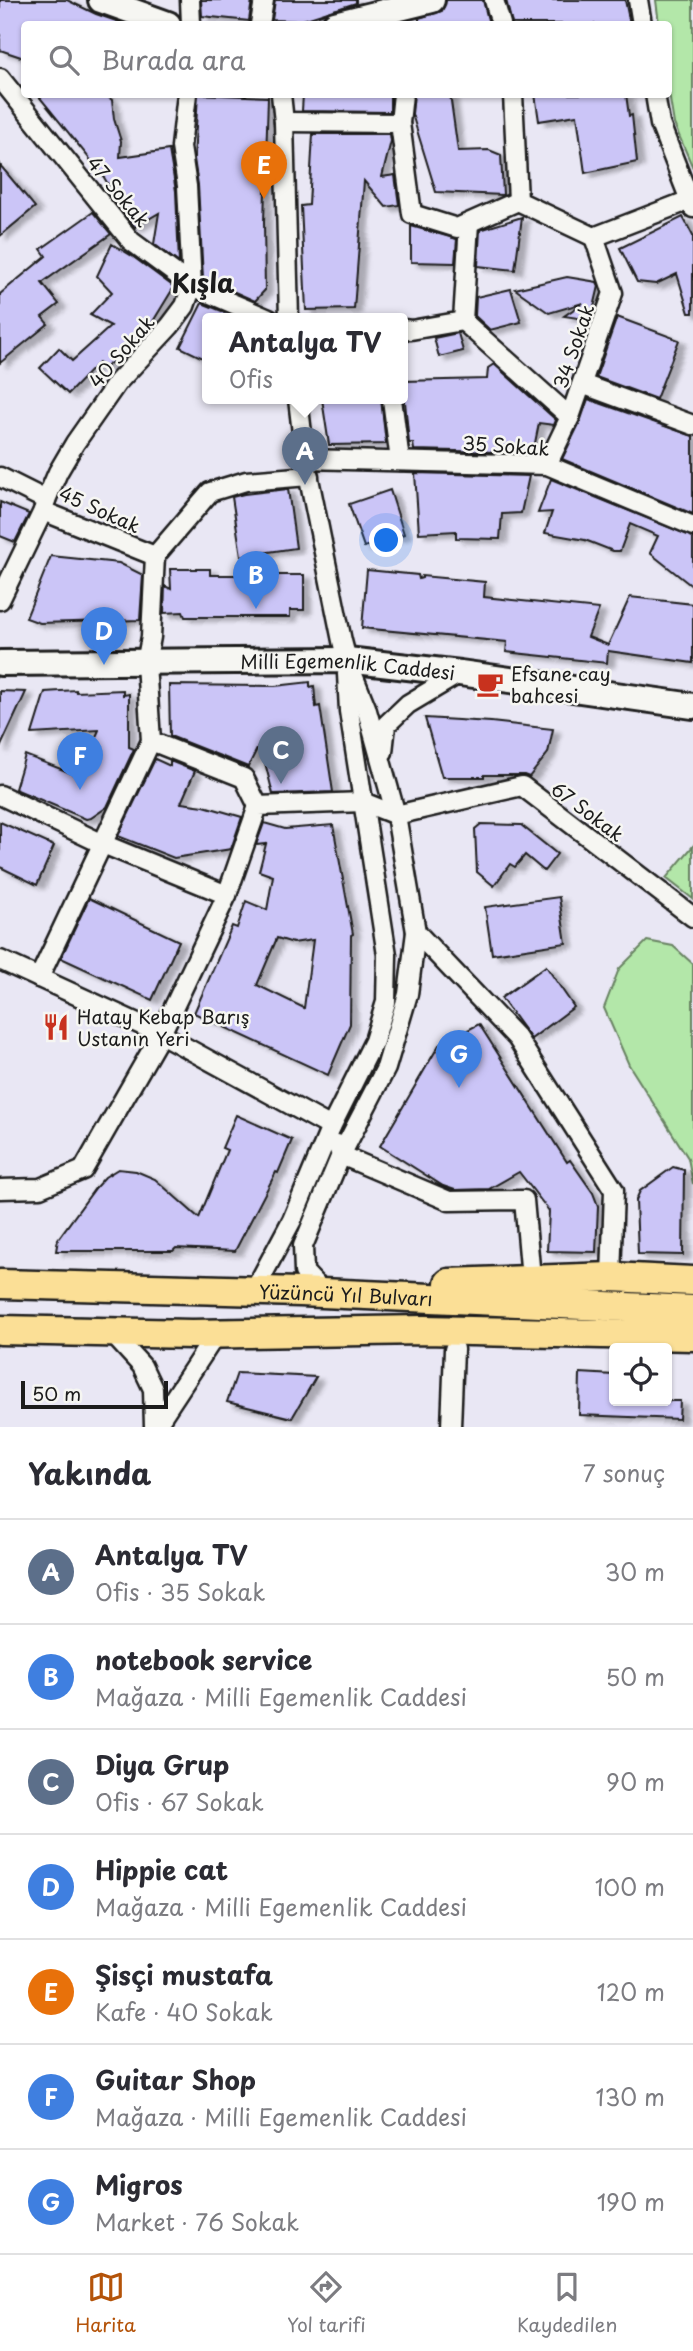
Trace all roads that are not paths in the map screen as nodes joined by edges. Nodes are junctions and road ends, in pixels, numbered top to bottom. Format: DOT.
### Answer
graph roads {
  1 [pos="101,0"];
  2 [pos="190,0"];
  3 [pos="264,0"];
  4 [pos="494,0"];
  5 [pos="638,0"];
  6 [pos="421,6"];
  7 [pos="160,21"];
  8 [pos="191,21"];
  9 [pos="260,21"];
  10 [pos="349,21"];
  11 [pos="500,21"];
  12 [pos="642,21"];
  13 [pos="0,78"];
  14 [pos="187,98"];
  15 [pos="281,98"];
  16 [pos="403,98"];
  17 [pos="513,98"];
  18 [pos="655,98"];
  19 [pos="284,122"];
  20 [pos="400,123"];
  21 [pos="518,201"];
  22 [pos="691,204"];
  23 [pos="468,223"];
  24 [pos="594,237"];
  25 [pos="192,285"];
  26 [pos="256,313"];
  27 [pos="289,313"];
  28 [pos="463,321"];
  29 [pos="408,330"];
  30 [pos="582,384"];
  31 [pos="299,404"];
  32 [pos="393,404"];
  33 [pos="570,417"];
  34 [pos="693,425"];
  35 [pos="400,461"];
  36 [pos="547,465"];
  37 [pos="307,468"];
  38 [pos="0,477"];
  39 [pos="45,505"];
  40 [pos="693,526"];
  41 [pos="155,555"];
  42 [pos="0,600"];
  43 [pos="346,660"];
  44 [pos="0,663"];
  45 [pos="146,663"];
  46 [pos="460,673"];
  47 [pos="693,706"];
  48 [pos="151,741"];
  49 [pos="382,763"];
  50 [pos="0,795"];
  51 [pos="363,802"];
  52 [pos="258,806"];
  53 [pos="396,814"];
  54 [pos="103,844"];
  55 [pos="227,895"];
  56 [pos="693,917"];
  57 [pos="416,932"];
  58 [pos="0,960"];
  59 [pos="39,978"];
  60 [pos="161,1034"];
  61 [pos="331,1127"];
  62 [pos="341,1155"];
  63 [pos="0,1189"];
  64 [pos="611,1277"];
  65 [pos="531,1278"];
  66 [pos="693,1281"];
  67 [pos="0,1284"];
  68 [pos="309,1289"];
  69 [pos="254,1291"];
  70 [pos="693,1310"];
  71 [pos="0,1330"];
  72 [pos="110,1331"];
  73 [pos="693,1336"];
  74 [pos="202,1338"];
  75 [pos="454,1349"];
  76 [pos="609,1353"];
  77 [pos="672,1355"];
  78 [pos="693,1356"];
  79 [pos="155,1427"];
  80 [pos="451,1427"];
  1 -- 7 [label="street"];
  2 -- 8 [label="street"];
  3 -- 9 [label="street"];
  4 -- 11 [label="street"];
  5 -- 12 [label="street"];
  6 -- 10 [label="street"];
  13 -- 25 [label="street, 47 Sokak"];
  14 -- 25 [label="street, 40 Sokak"];
  15 -- 19 [label="street"];
  16 -- 20 [label="street"];
  17 -- 21 [label="street"];
  18 -- 22 [label="street"];
  19 -- 20 [label="street"];
  19 -- 27 [label="street"];
  20 -- 23 [label="street"];
  21 -- 23 [label="street"];
  21 -- 24 [label="street"];
  22 -- 24 [label="street"];
  23 -- 28 [label="street"];
  24 -- 30 [label="street, 34 Sokak"];
  25 -- 26 [label="street, 47 Sokak"];
  25 -- 39 [label="street, 40 Sokak"];
  28 -- 29 [label="street"];
  28 -- 33 [label="street"];
  30 -- 33 [label="street, 34 Sokak"];
  30 -- 34 [label="street"];
  31 -- 37 [label="street"];
  32 -- 35 [label="street"];
  33 -- 36 [label="street, 34 Sokak"];
  35 -- 36 [label="street, 35 Sokak"];
  35 -- 37 [label="street, 35 Sokak"];
  36 -- 40 [label="street, 35 Sokak"];
  37 -- 41 [label="street, 35 Sokak"];
  37 -- 43 [label="street"];
  38 -- 39 [label="street, 45 Sokak"];
  39 -- 41 [label="street, 45 Sokak"];
  39 -- 42 [label="street, 40 Sokak"];
  41 -- 45 [label="street"];
  43 -- 45 [label="street, Milli Egemenlik Caddesi"];
  43 -- 46 [label="street, Milli Egemenlik Caddesi"];
  43 -- 49 [label="street"];
  43 -- 51 [label="street"];
  44 -- 45 [label="street, Milli Egemenlik Caddesi"];
  45 -- 48 [label="street"];
  46 -- 47 [label="street, Milli Egemenlik Caddesi"];
  46 -- 49 [label="street"];
  48 -- 52 [label="street"];
  48 -- 54 [label="street"];
  49 -- 53 [label="street"];
  50 -- 54 [label="street"];
  51 -- 52 [label="street"];
  51 -- 53 [label="street"];
  51 -- 61 [label="street"];
  52 -- 55 [label="street"];
  53 -- 56 [label="street, 67 Sokak"];
  53 -- 57 [label="street"];
  54 -- 55 [label="street"];
  54 -- 59 [label="street"];
  55 -- 60 [label="street"];
  57 -- 62 [label="street"];
  57 -- 64 [label="street"];
  58 -- 59 [label="street"];
  59 -- 60 [label="street"];
  60 -- 61 [label="street"];
  60 -- 63 [label="street"];
  61 -- 62 [label="street"];
  61 -- 69 [label="street"];
  62 -- 65 [label="street"];
  62 -- 68 [label="street"];
  64 -- 65 [label="main road"];
  64 -- 66 [label="main road"];
  65 -- 68 [label="main road"];
  67 -- 69 [label="main road, Yüzüncü Yıl Bulvarı"];
  68 -- 69 [label="main road, Yüzüncü Yıl Bulvarı"];
  68 -- 70 [label="main road, Yüzüncü Yıl Bulvarı"];
  71 -- 72 [label="main road, Yüzüncü Yıl Bulvarı"];
  72 -- 74 [label="main road, Yüzüncü Yıl Bulvarı"];
  72 -- 79 [label="street"];
  73 -- 74 [label="main road, Yüzüncü Yıl Bulvarı"];
  74 -- 75 [label="main road"];
  74 -- 79 [label="street"];
  75 -- 76 [label="main road"];
  75 -- 80 [label="street"];
  77 -- 78 [label="main road"];
}
